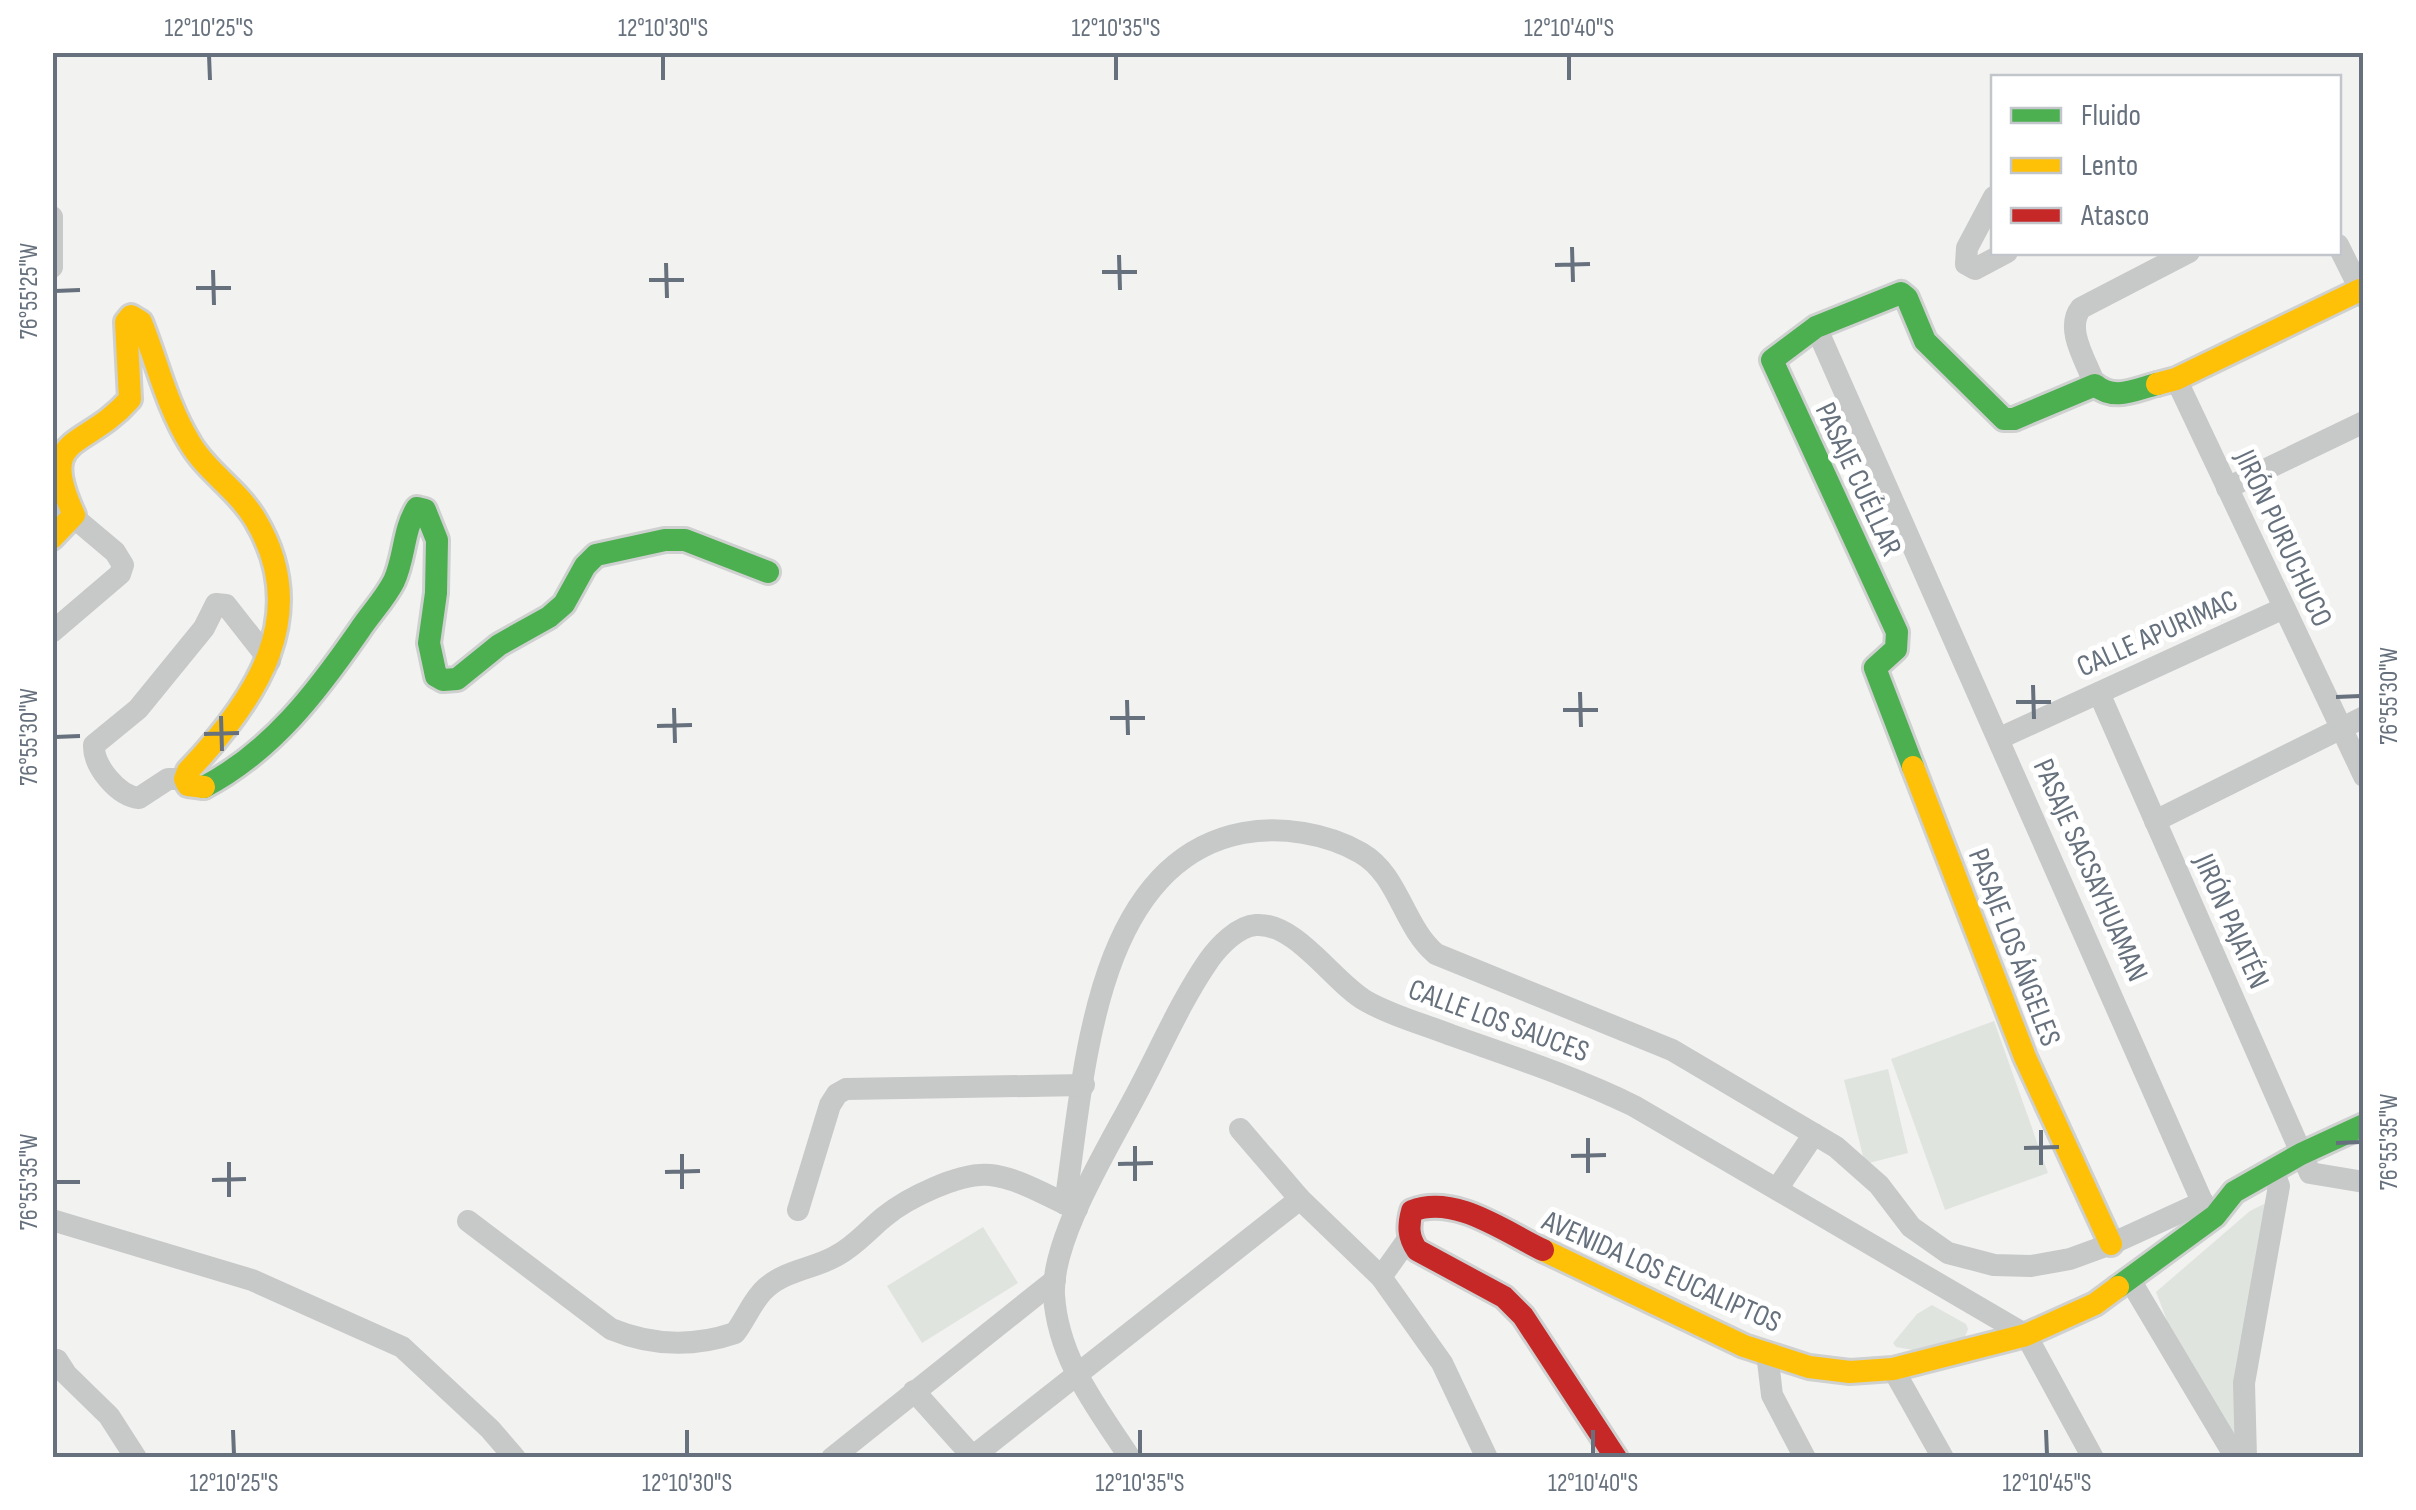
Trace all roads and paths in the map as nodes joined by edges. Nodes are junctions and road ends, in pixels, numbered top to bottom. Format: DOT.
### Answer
graph roads {
  1 [pos="1991,202"];
  2 [pos="52,217"];
  3 [pos="2341,251"];
  4 [pos="2002,255"];
  5 [pos="2183,255"];
  6 [pos="52,266"];
  7 [pos="2362,294"];
  8 [pos="1816,327"];
  9 [pos="2176,379"];
  10 [pos="2096,385"];
  11 [pos="2364,422"];
  12 [pos="2228,488"];
  13 [pos="52,502"];
  14 [pos="74,515"];
  15 [pos="52,538"];
  16 [pos="768,572"];
  17 [pos="2284,608"];
  18 [pos="52,632"];
  19 [pos="270,661"];
  20 [pos="1875,668"];
  21 [pos="2098,692"];
  22 [pos="2364,717"];
  23 [pos="2341,728"];
  24 [pos="2000,738"];
  25 [pos="2364,776"];
  26 [pos="186,779"];
  27 [pos="2155,820"];
  28 [pos="1084,1084"];
  29 [pos="2364,1124"];
  30 [pos="1240,1129"];
  31 [pos="1814,1134"];
  32 [pos="2364,1149"];
  33 [pos="2306,1164"];
  34 [pos="2276,1178"];
  35 [pos="2364,1182"];
  36 [pos="1777,1188"];
  37 [pos="1300,1198"];
  38 [pos="1071,1206"];
  39 [pos="798,1210"];
  40 [pos="2209,1212"];
  41 [pos="52,1220"];
  42 [pos="468,1221"];
  43 [pos="1408,1239"];
  44 [pos="2111,1244"];
  45 [pos="1381,1277"];
  46 [pos="1054,1280"];
  47 [pos="2130,1280"];
  48 [pos="2026,1335"];
  49 [pos="1766,1354"];
  50 [pos="56,1360"];
  51 [pos="1893,1369"];
  52 [pos="1074,1373"];
  53 [pos="914,1391"];
  54 [pos="972,1457"];
  55 [pos="136,1458"];
  56 [pos="515,1458"];
  57 [pos="832,1458"];
  58 [pos="1130,1458"];
  59 [pos="1487,1458"];
  60 [pos="1616,1458"];
  61 [pos="1804,1458"];
  62 [pos="1942,1458"];
  63 [pos="2093,1458"];
  64 [pos="2236,1458"];
  65 [pos="2246,1458"];
  1 -- 4 [label="street"];
  2 -- 6 [label="street"];
  3 -- 7 [label="street"];
  5 -- 10 [label="street"];
  7 -- 9 [label="street"];
  8 -- 10 [label="street"];
  8 -- 20 [label="street, PASAJE CUÉLLAR"];
  8 -- 24 [label="street, PASAJE SACSAYHUAMAN"];
  9 -- 10 [label="street"];
  9 -- 12 [label="street, JIRÓN PURUCHUCO"];
  11 -- 12 [label="street"];
  12 -- 17 [label="street, JIRÓN PURUCHUCO"];
  13 -- 14 [label="street"];
  14 -- 15 [label="street"];
  14 -- 18 [label="street"];
  14 -- 19 [label="street"];
  16 -- 26 [label="street"];
  17 -- 21 [label="street, CALLE APURIMAC"];
  17 -- 23 [label="street, JIRÓN PURUCHUCO"];
  19 -- 26 [label="street"];
  19 -- 26 [label="street"];
  20 -- 44 [label="street, PASAJE LOS ÁNGELES"];
  21 -- 24 [label="street, CALLE APURIMAC"];
  21 -- 27 [label="street, JIRÓN PAJATÉN"];
  22 -- 23 [label="street"];
  23 -- 25 [label="street, JIRÓN PURUCHUCO"];
  23 -- 27 [label="street"];
  24 -- 40 [label="street, PASAJE SACSAYHUAMAN"];
  27 -- 33 [label="street, JIRÓN PAJATÉN"];
  28 -- 31 [label="street"];
  28 -- 38 [label="street"];
  28 -- 39 [label="street"];
  29 -- 33 [label="street"];
  30 -- 37 [label="street"];
  31 -- 36 [label="street"];
  31 -- 44 [label="street"];
  32 -- 33 [label="street"];
  33 -- 34 [label="street, AVENIDA LOS EUCALIPTOS"];
  33 -- 35 [label="street"];
  34 -- 40 [label="street, AVENIDA LOS EUCALIPTOS"];
  34 -- 65 [label="street"];
  36 -- 38 [label="street, CALLE LOS SAUCES"];
  36 -- 48 [label="street, CALLE LOS SAUCES"];
  37 -- 45 [label="street"];
  37 -- 52 [label="street"];
  38 -- 42 [label="street"];
  38 -- 46 [label="street"];
  40 -- 44 [label="street"];
  40 -- 47 [label="street, AVENIDA LOS EUCALIPTOS"];
  41 -- 56 [label="street"];
  43 -- 45 [label="street"];
  43 -- 49 [label="street, AVENIDA LOS EUCALIPTOS"];
  43 -- 60 [label="street"];
  45 -- 59 [label="street"];
  46 -- 52 [label="street"];
  46 -- 53 [label="street"];
  47 -- 48 [label="street, AVENIDA LOS EUCALIPTOS"];
  47 -- 64 [label="street"];
  48 -- 51 [label="street, AVENIDA LOS EUCALIPTOS"];
  48 -- 63 [label="street"];
  49 -- 51 [label="street, AVENIDA LOS EUCALIPTOS"];
  49 -- 61 [label="street"];
  50 -- 55 [label="street"];
  51 -- 62 [label="street"];
  52 -- 54 [label="street"];
  52 -- 58 [label="street"];
  53 -- 54 [label="street"];
  53 -- 57 [label="street"];
}
